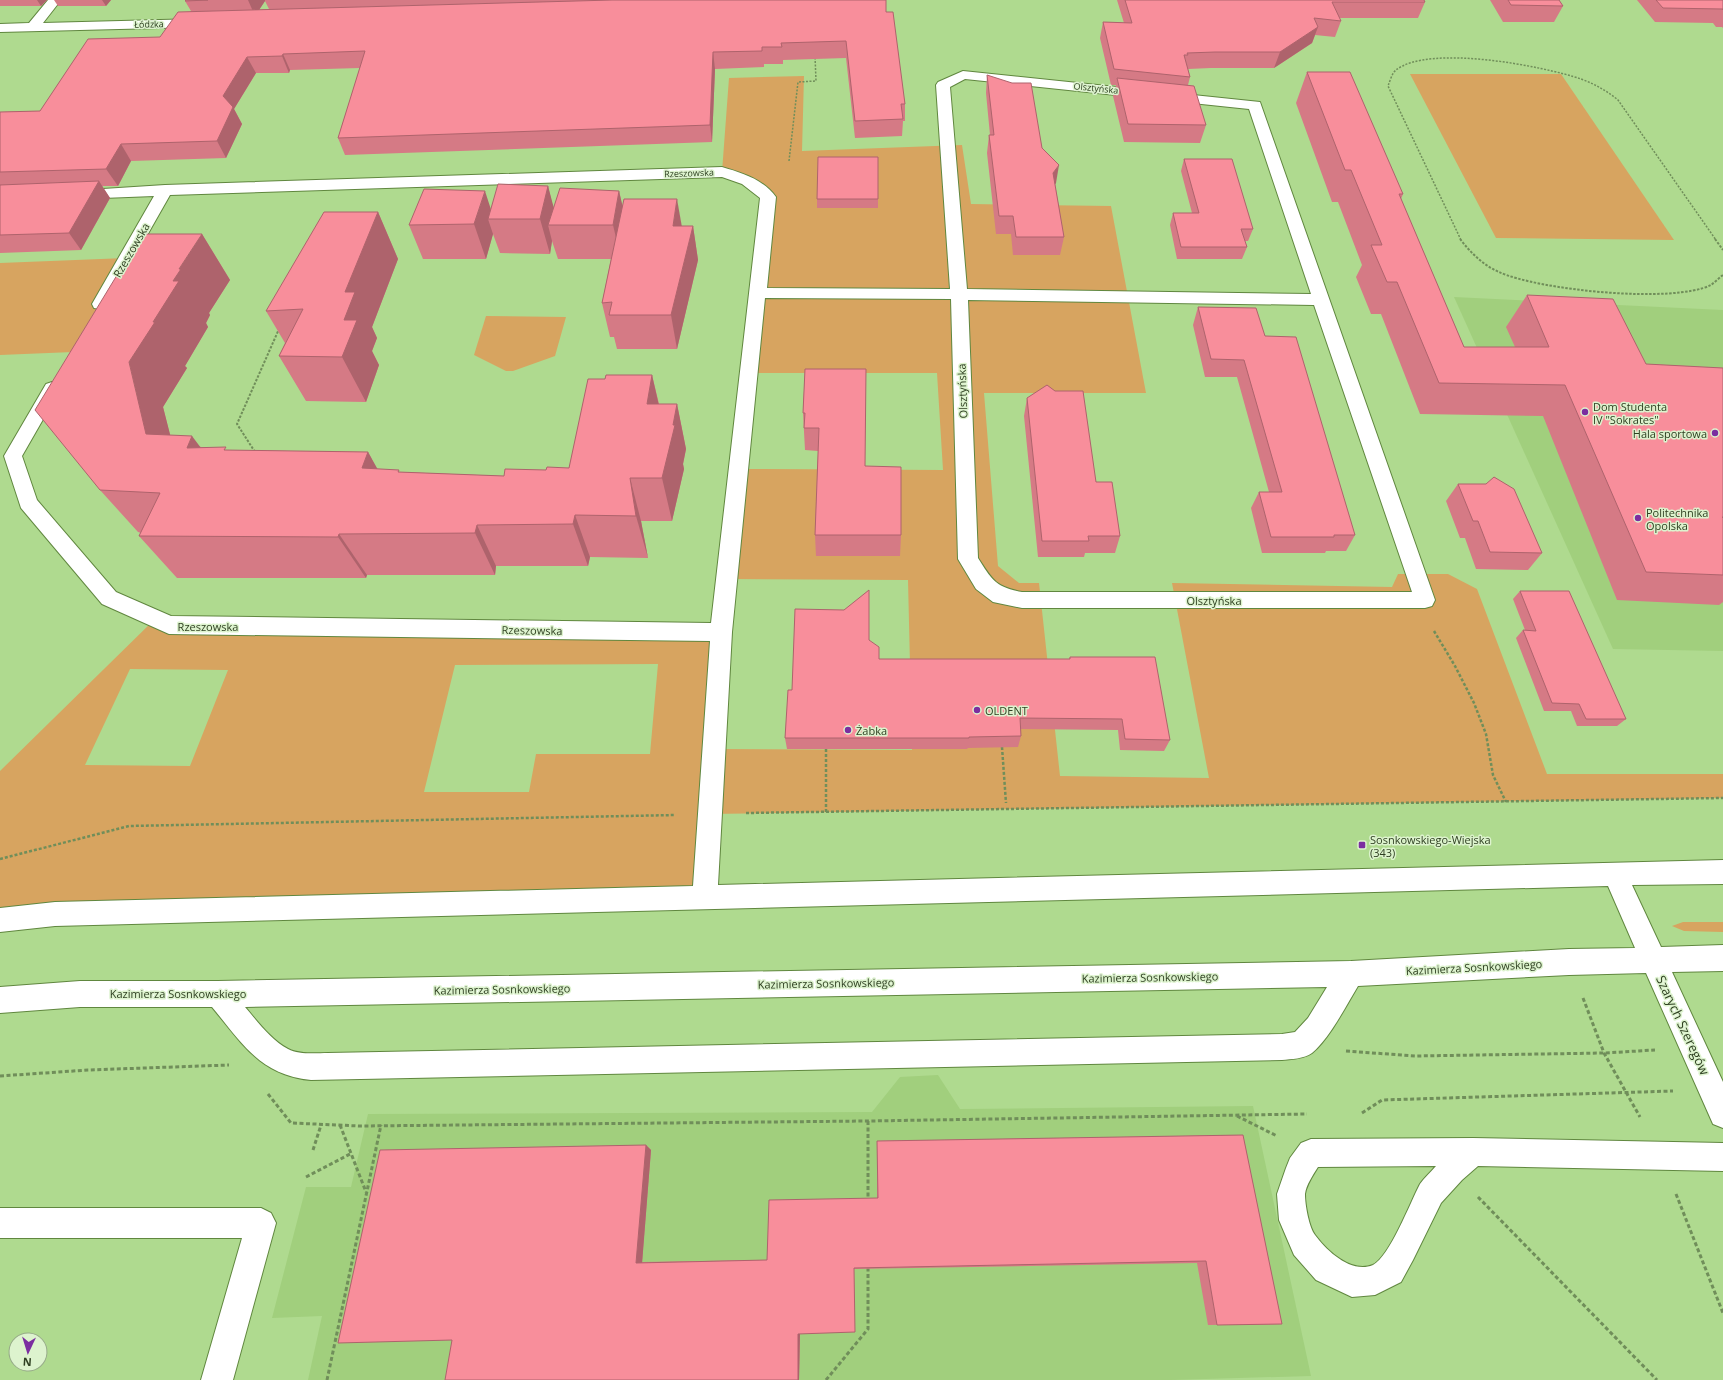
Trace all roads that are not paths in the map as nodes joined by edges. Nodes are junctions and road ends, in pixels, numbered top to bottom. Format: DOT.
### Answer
graph roads {
  1 [pos="55,0"];
  2 [pos="213,22"];
  3 [pos="33,27"];
  4 [pos="0,28"];
  5 [pos="165,190"];
  6 [pos="63,194"];
  7 [pos="759,293"];
  8 [pos="959,294"];
  9 [pos="1321,300"];
  10 [pos="92,318"];
  11 [pos="62,371"];
  12 [pos="721,632"];
  13 [pos="1723,872"];
  14 [pos="1615,875"];
  15 [pos="705,898"];
  16 [pos="0,920"];
  17 [pos="1723,958"];
  18 [pos="1652,959"];
  19 [pos="1351,974"];
  20 [pos="218,994"];
  21 [pos="0,1000"];
  22 [pos="1723,1114"];
  23 [pos="1473,1152"];
  24 [pos="1723,1157"];
  25 [pos="0,1223"];
  26 [pos="217,1380"];
  1 -- 3 [label="street"];
  2 -- 3 [label="street, Łódzka"];
  3 -- 4 [label="street, Łódzka"];
  5 -- 6 [label="street, Rzeszowska"];
  5 -- 7 [label="street, Rzeszowska"];
  5 -- 10 [label="street, Rzeszowska"];
  7 -- 8 [label="street"];
  7 -- 12 [label="street, Rzeszowska"];
  8 -- 9 [label="street"];
  8 -- 9 [label="street, Olsztyńska"];
  8 -- 9 [label="street, Olsztyńska"];
  11 -- 12 [label="street, Rzeszowska"];
  12 -- 15 [label="street, Rzeszowska"];
  13 -- 14 [label="street"];
  14 -- 15 [label="street"];
  14 -- 18 [label="street"];
  15 -- 16 [label="street"];
  17 -- 18 [label="street, Kazimierza Sosnkowskiego"];
  18 -- 19 [label="street, Kazimierza Sosnkowskiego"];
  18 -- 22 [label="street, Szarych Szeregów"];
  19 -- 20 [label="street, Kazimierza Sosnkowskiego"];
  19 -- 20 [label="street"];
  20 -- 21 [label="street, Kazimierza Sosnkowskiego"];
  23 -- 23 [label="street"];
  23 -- 24 [label="street"];
  25 -- 26 [label="street"];
}
